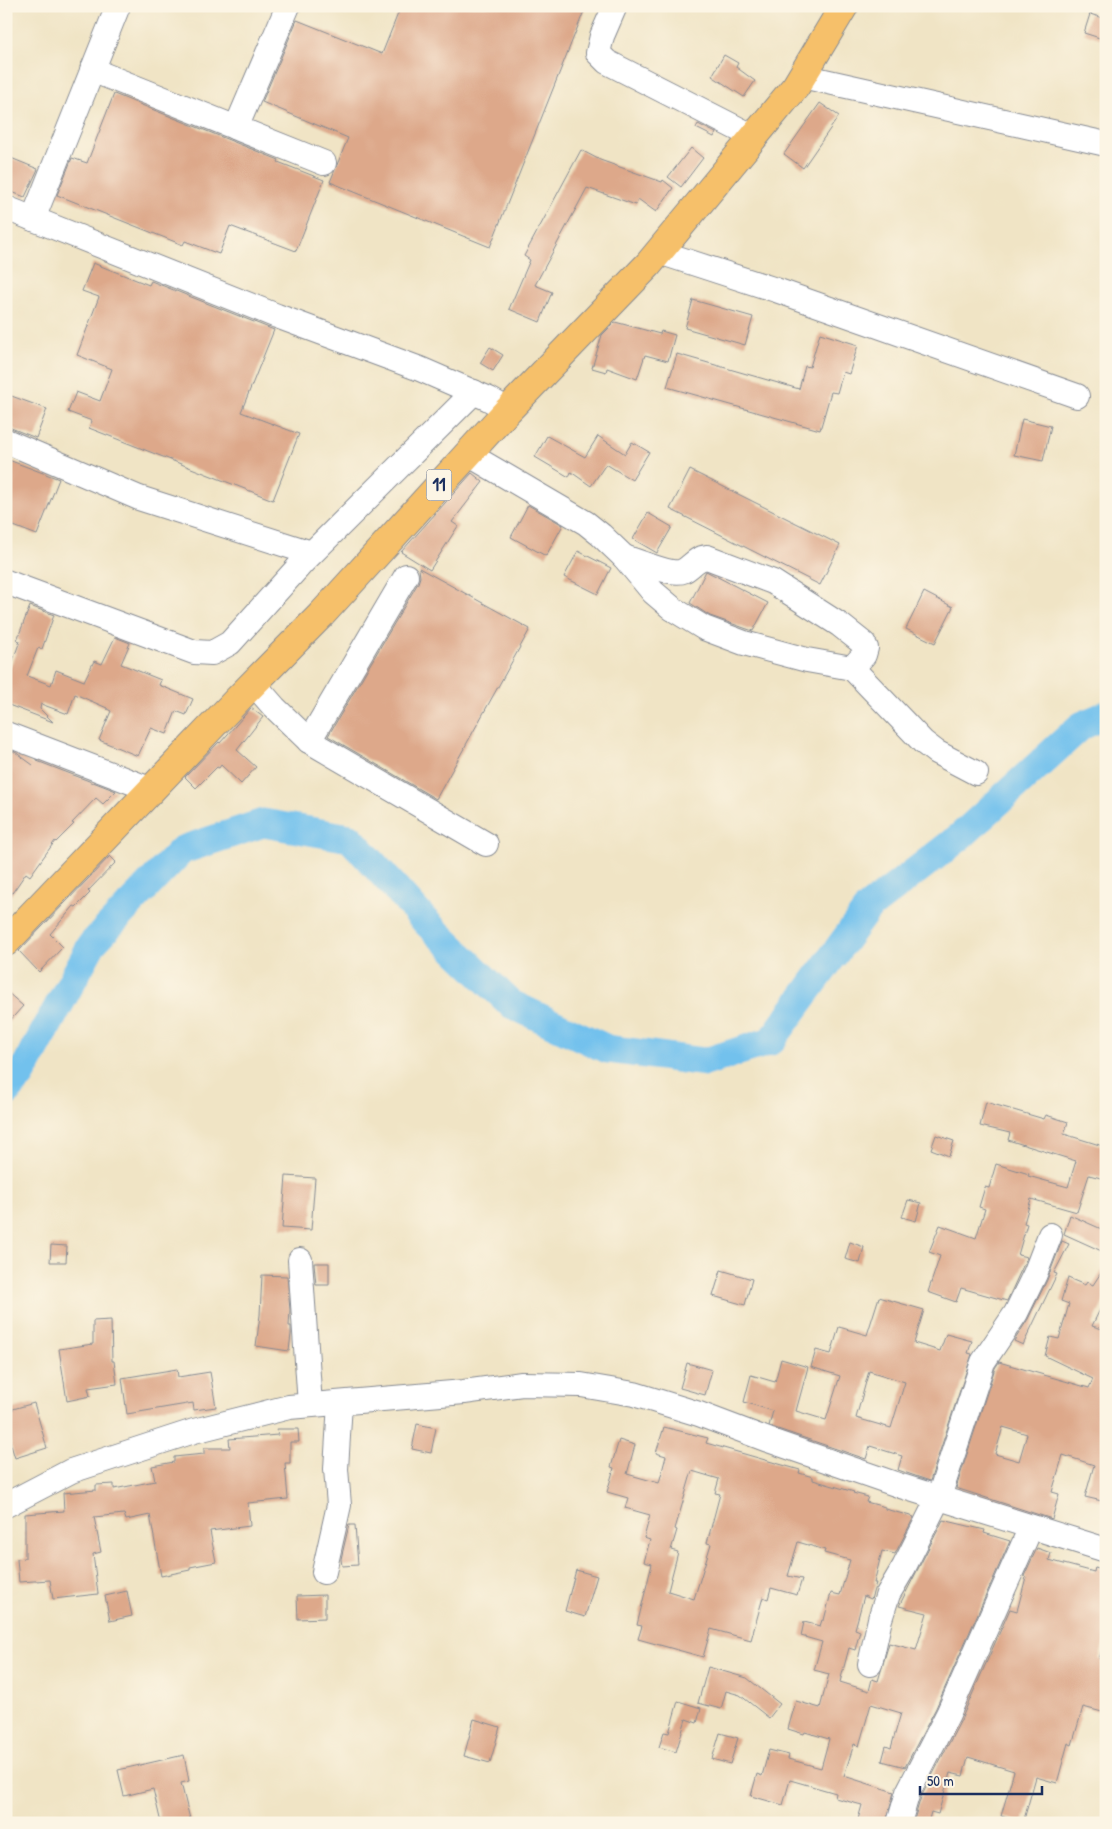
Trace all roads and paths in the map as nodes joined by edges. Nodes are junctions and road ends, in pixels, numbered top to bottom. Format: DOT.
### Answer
graph roads {
  1 [pos="118,6"];
  2 [pos="288,6"];
  3 [pos="615,6"];
  4 [pos="844,6"];
  5 [pos="92,70"];
  6 [pos="802,76"];
  7 [pos="236,128"];
  8 [pos="754,137"];
  9 [pos="1106,144"];
  10 [pos="324,163"];
  11 [pos="15,215"];
  12 [pos="659,252"];
  13 [pos="474,392"];
  14 [pos="1077,396"];
  15 [pos="508,410"];
  16 [pos="6,441"];
  17 [pos="468,454"];
  18 [pos="311,554"];
  19 [pos="624,557"];
  20 [pos="406,576"];
  21 [pos="6,582"];
  22 [pos="852,668"];
  23 [pos="254,683"];
  24 [pos="6,734"];
  25 [pos="309,741"];
  26 [pos="976,773"];
  27 [pos="152,790"];
  28 [pos="486,844"];
  29 [pos="6,942"];
  30 [pos="1050,1236"];
  31 [pos="300,1260"];
  32 [pos="340,1403"];
  33 [pos="310,1405"];
  34 [pos="938,1497"];
  35 [pos="6,1505"];
  36 [pos="1031,1526"];
  37 [pos="1106,1550"];
  38 [pos="324,1572"];
  39 [pos="870,1664"];
  40 [pos="899,1823"];
  1 -- 5 [label="street"];
  2 -- 7 [label="street"];
  3 -- 8 [label="street"];
  4 -- 6 [label="highway, 11"];
  5 -- 7 [label="street"];
  5 -- 11 [label="street"];
  6 -- 8 [label="highway, 11"];
  6 -- 9 [label="street"];
  7 -- 10 [label="street"];
  8 -- 12 [label="highway, 11"];
  11 -- 13 [label="street"];
  12 -- 14 [label="street"];
  12 -- 15 [label="highway, 11"];
  13 -- 15 [label="street"];
  13 -- 18 [label="street"];
  15 -- 17 [label="highway, 11"];
  16 -- 18 [label="street"];
  17 -- 19 [label="street"];
  17 -- 23 [label="highway, 11"];
  18 -- 21 [label="street"];
  19 -- 22 [label="street"];
  19 -- 22 [label="street"];
  20 -- 25 [label="street"];
  22 -- 26 [label="street"];
  23 -- 25 [label="street"];
  23 -- 27 [label="highway, 11"];
  24 -- 27 [label="street"];
  25 -- 28 [label="street"];
  27 -- 29 [label="highway, 11"];
  30 -- 34 [label="street"];
  31 -- 33 [label="street"];
  32 -- 33 [label="street"];
  32 -- 34 [label="street"];
  32 -- 38 [label="street"];
  33 -- 35 [label="street"];
  34 -- 36 [label="street"];
  34 -- 39 [label="street"];
  36 -- 37 [label="street"];
  36 -- 40 [label="street"];
}
